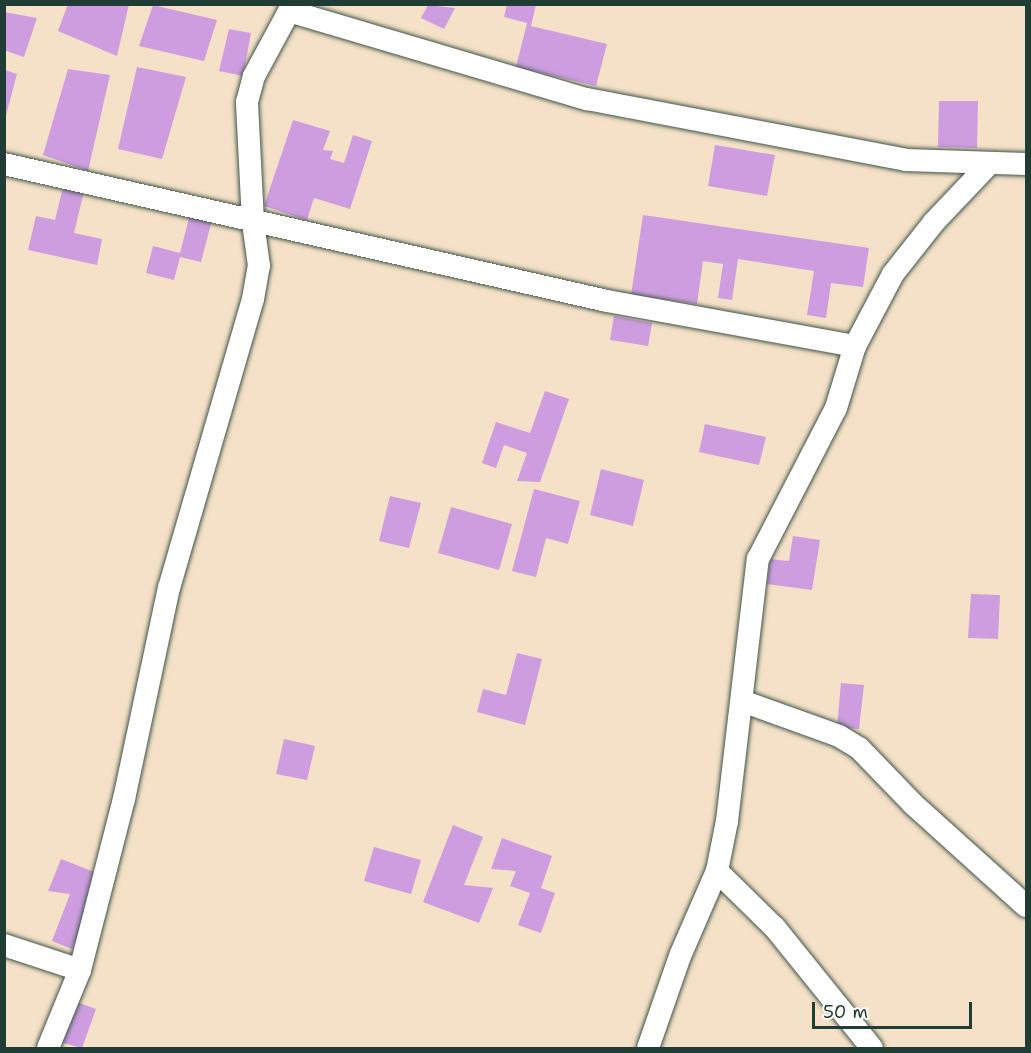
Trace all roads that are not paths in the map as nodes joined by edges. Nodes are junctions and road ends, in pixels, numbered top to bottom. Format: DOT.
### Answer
graph roads {
  1 [pos="291,8"];
  2 [pos="4,164"];
  3 [pos="1026,164"];
  4 [pos="988,165"];
  5 [pos="253,222"];
  6 [pos="855,346"];
  7 [pos="742,701"];
  8 [pos="717,871"];
  9 [pos="1026,906"];
  10 [pos="4,945"];
  11 [pos="80,970"];
  12 [pos="48,1048"];
  13 [pos="648,1048"];
  14 [pos="872,1048"];
  1 -- 4 [label="street"];
  1 -- 5 [label="street"];
  2 -- 5 [label="street"];
  3 -- 4 [label="street"];
  4 -- 6 [label="street"];
  5 -- 6 [label="street"];
  5 -- 11 [label="street"];
  6 -- 7 [label="street"];
  7 -- 8 [label="street"];
  7 -- 9 [label="street"];
  8 -- 13 [label="street"];
  8 -- 14 [label="street"];
  10 -- 11 [label="street"];
  11 -- 12 [label="street"];
}
